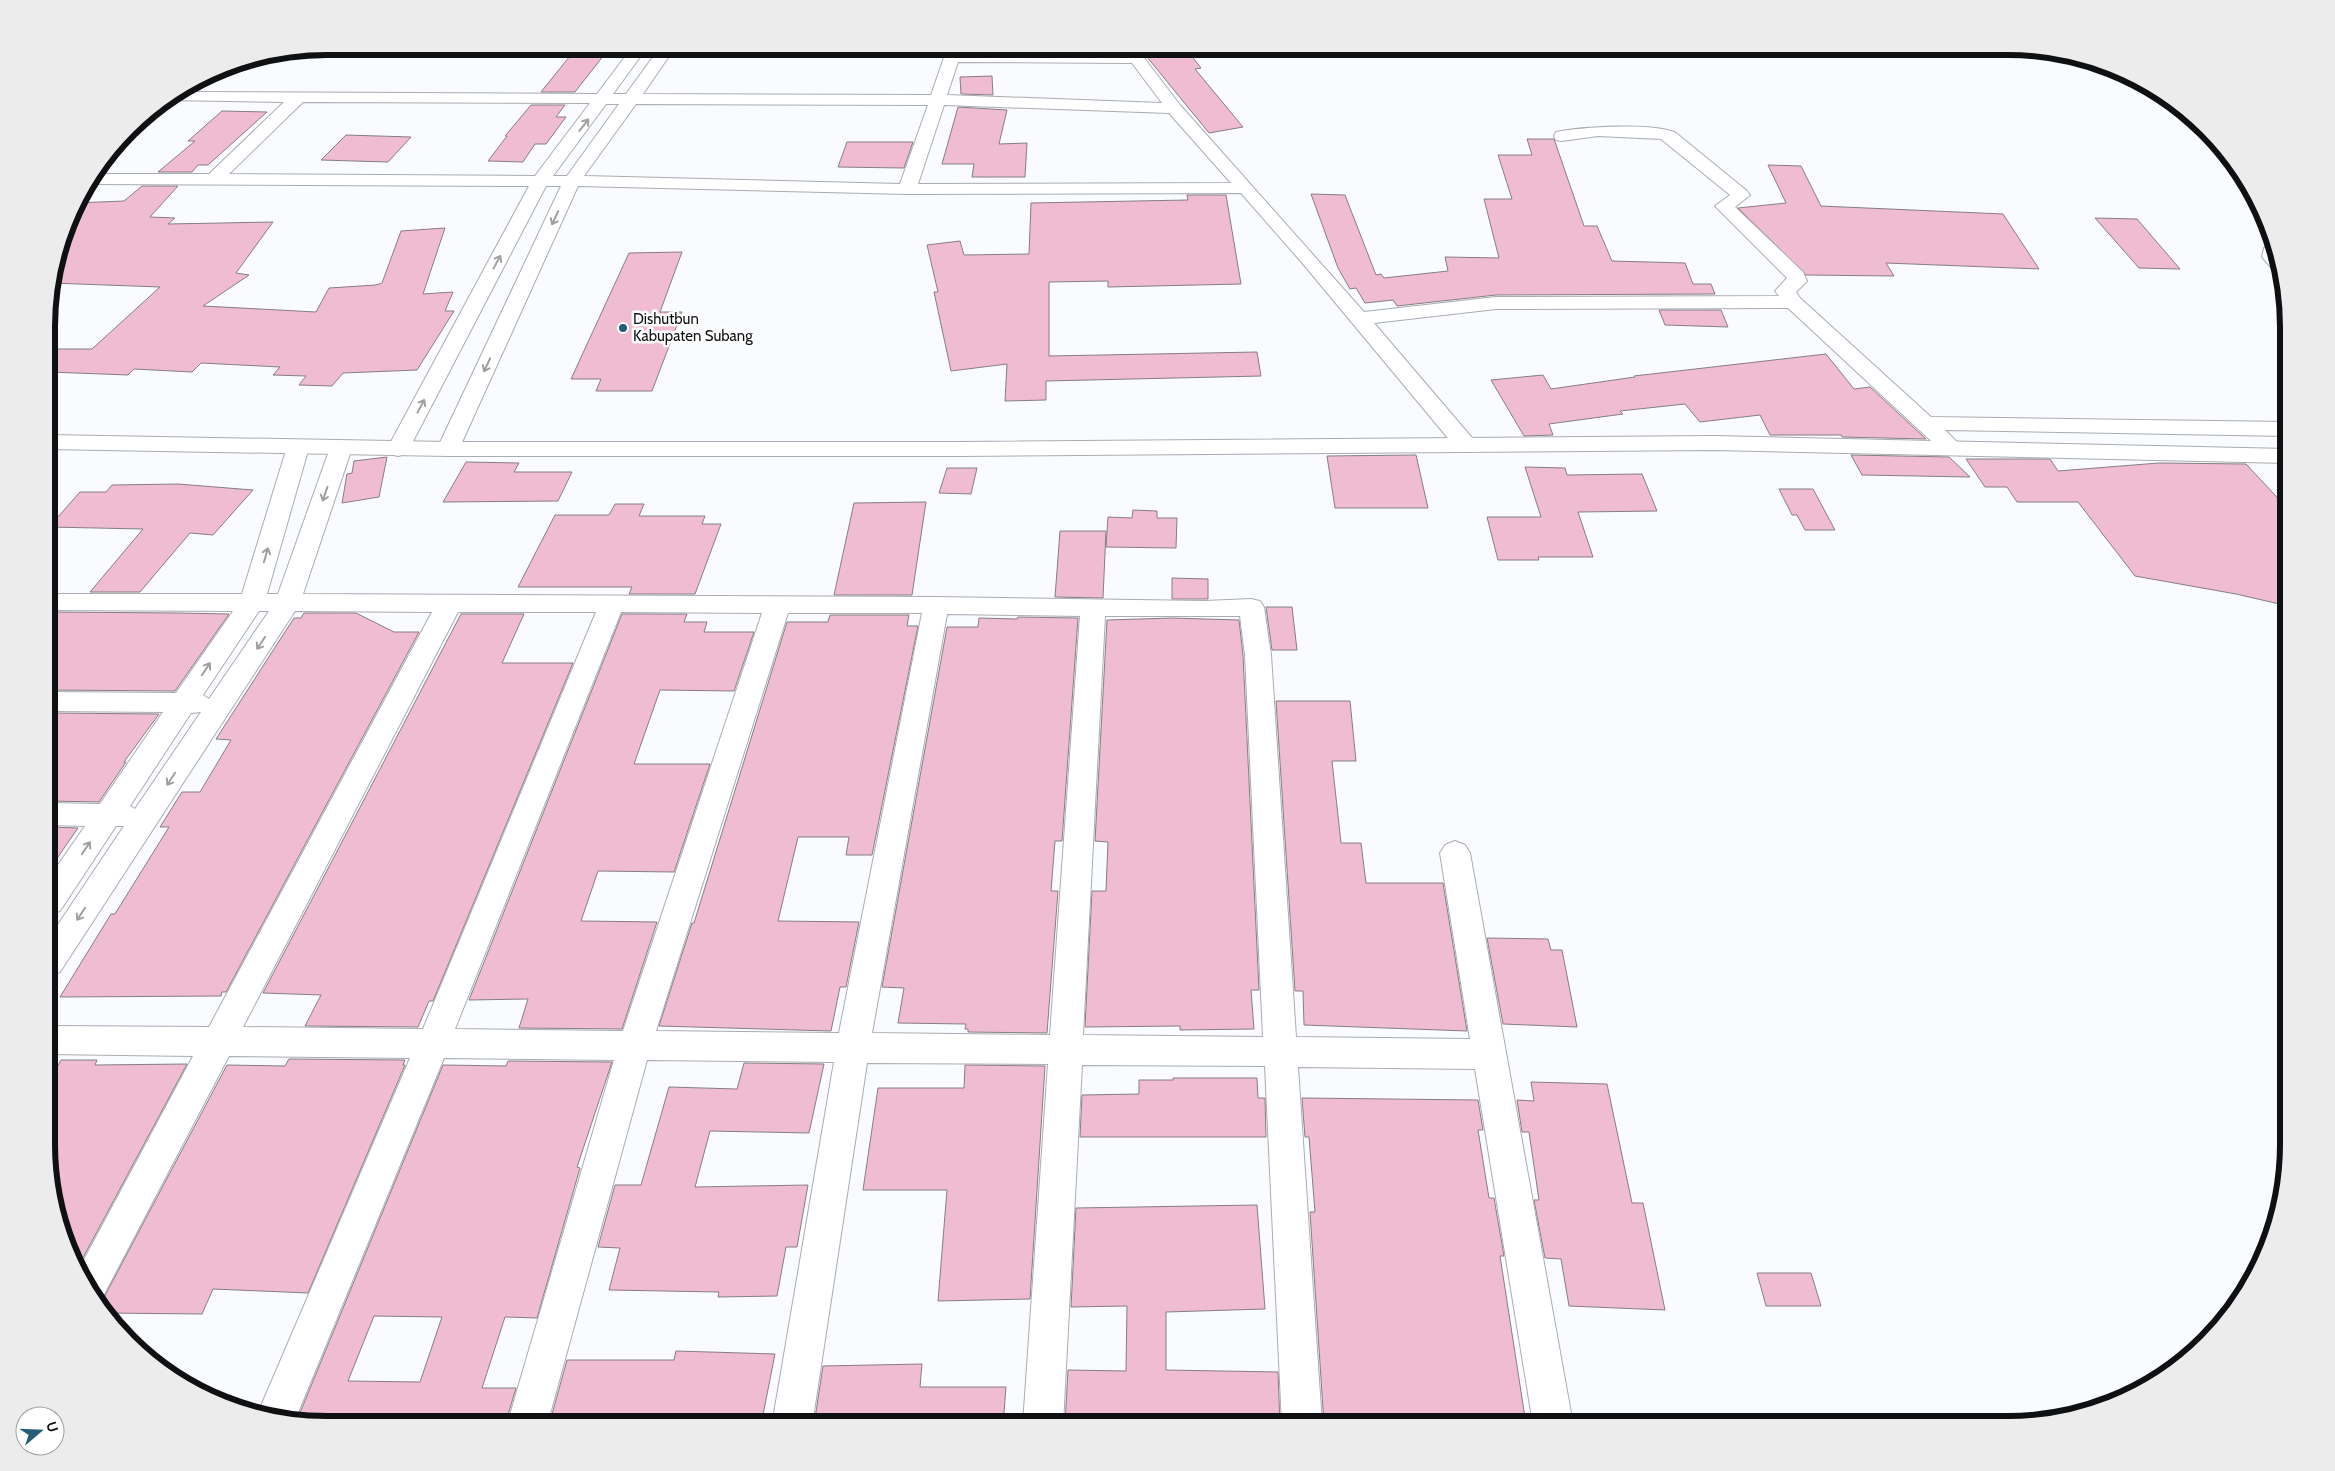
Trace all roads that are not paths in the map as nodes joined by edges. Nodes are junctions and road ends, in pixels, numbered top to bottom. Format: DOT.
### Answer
graph roads {
  1 [pos="635,55"];
  2 [pos="663,55"];
  3 [pos="953,55"];
  4 [pos="1134,55"];
  5 [pos="182,97"];
  6 [pos="299,97"];
  7 [pos="604,98"];
  8 [pos="632,98"];
  9 [pos="938,100"];
  10 [pos="1174,108"];
  11 [pos="1562,136"];
  12 [pos="99,179"];
  13 [pos="213,180"];
  14 [pos="540,181"];
  15 [pos="572,181"];
  16 [pos="1245,188"];
  17 [pos="907,189"];
  18 [pos="1793,302"];
  19 [pos="1361,318"];
  20 [pos="1925,423"];
  21 [pos="2280,429"];
  22 [pos="55,442"];
  23 [pos="1465,444"];
  24 [pos="298,447"];
  25 [pos="1951,447"];
  26 [pos="340,448"];
  27 [pos="398,449"];
  28 [pos="448,449"];
  29 [pos="2280,456"];
  30 [pos="55,602"];
  31 [pos="252,602"];
  32 [pos="288,602"];
  33 [pos="450,602"];
  34 [pos="612,603"];
  35 [pos="778,604"];
  36 [pos="936,605"];
  37 [pos="1093,607"];
  38 [pos="55,701"];
  39 [pos="183,703"];
  40 [pos="220,704"];
  41 [pos="55,814"];
  42 [pos="109,814"];
  43 [pos="148,815"];
  44 [pos="1455,853"];
  45 [pos="55,893"];
  46 [pos="55,946"];
  47 [pos="55,1040"];
  48 [pos="220,1041"];
  49 [pos="433,1044"];
  50 [pos="635,1046"];
  51 [pos="853,1048"];
  52 [pos="1067,1050"];
  53 [pos="1279,1052"];
  54 [pos="1490,1054"];
  55 [pos="92,1282"];
  56 [pos="279,1412"];
  57 [pos="530,1416"];
  58 [pos="793,1416"];
  59 [pos="1044,1416"];
  60 [pos="1302,1416"];
  61 [pos="1553,1416"];
  1 -- 7 [label="street"];
  2 -- 8 [label="street"];
  3 -- 9 [label="street"];
  4 -- 10 [label="street"];
  5 -- 6 [label="street"];
  6 -- 7 [label="street"];
  6 -- 13 [label="street"];
  7 -- 8 [label="street"];
  14 -- 7 [label="street, one-way"];
  8 -- 9 [label="street"];
  8 -- 15 [label="street"];
  9 -- 10 [label="street"];
  9 -- 17 [label="street"];
  10 -- 16 [label="street"];
  11 -- 18 [label="street"];
  12 -- 13 [label="street"];
  13 -- 14 [label="street"];
  14 -- 15 [label="street"];
  27 -- 14 [label="street, one-way"];
  15 -- 17 [label="street"];
  15 -- 28 [label="street, one-way"];
  16 -- 17 [label="street"];
  16 -- 19 [label="street"];
  18 -- 19 [label="street"];
  18 -- 20 [label="street"];
  19 -- 23 [label="street"];
  20 -- 21 [label="street"];
  20 -- 25 [label="street"];
  22 -- 24 [label="street"];
  23 -- 25 [label="street"];
  23 -- 28 [label="street"];
  24 -- 26 [label="street"];
  31 -- 24 [label="street, one-way"];
  25 -- 29 [label="street"];
  26 -- 27 [label="street"];
  26 -- 32 [label="street, one-way"];
  27 -- 28 [label="street"];
  30 -- 31 [label="street"];
  31 -- 32 [label="street"];
  39 -- 31 [label="street, one-way"];
  32 -- 33 [label="street"];
  32 -- 40 [label="street, one-way"];
  33 -- 34 [label="street"];
  33 -- 48 [label="street"];
  34 -- 35 [label="street"];
  34 -- 49 [label="street"];
  35 -- 36 [label="street"];
  35 -- 50 [label="street"];
  36 -- 37 [label="street"];
  36 -- 51 [label="street"];
  37 -- 52 [label="street"];
  37 -- 53 [label="street"];
  38 -- 39 [label="street"];
  39 -- 40 [label="street"];
  39 -- 42 [label="street"];
  40 -- 43 [label="street, one-way"];
  41 -- 42 [label="street"];
  42 -- 43 [label="street"];
  45 -- 42 [label="street, one-way"];
  43 -- 46 [label="street, one-way"];
  44 -- 54 [label="street"];
  47 -- 48 [label="street"];
  48 -- 49 [label="street"];
  48 -- 55 [label="street"];
  49 -- 50 [label="street"];
  49 -- 56 [label="street"];
  50 -- 51 [label="street"];
  50 -- 57 [label="street"];
  51 -- 52 [label="street"];
  51 -- 58 [label="street"];
  52 -- 53 [label="street"];
  52 -- 59 [label="street"];
  53 -- 54 [label="street"];
  53 -- 60 [label="street"];
  54 -- 61 [label="street"];
}
